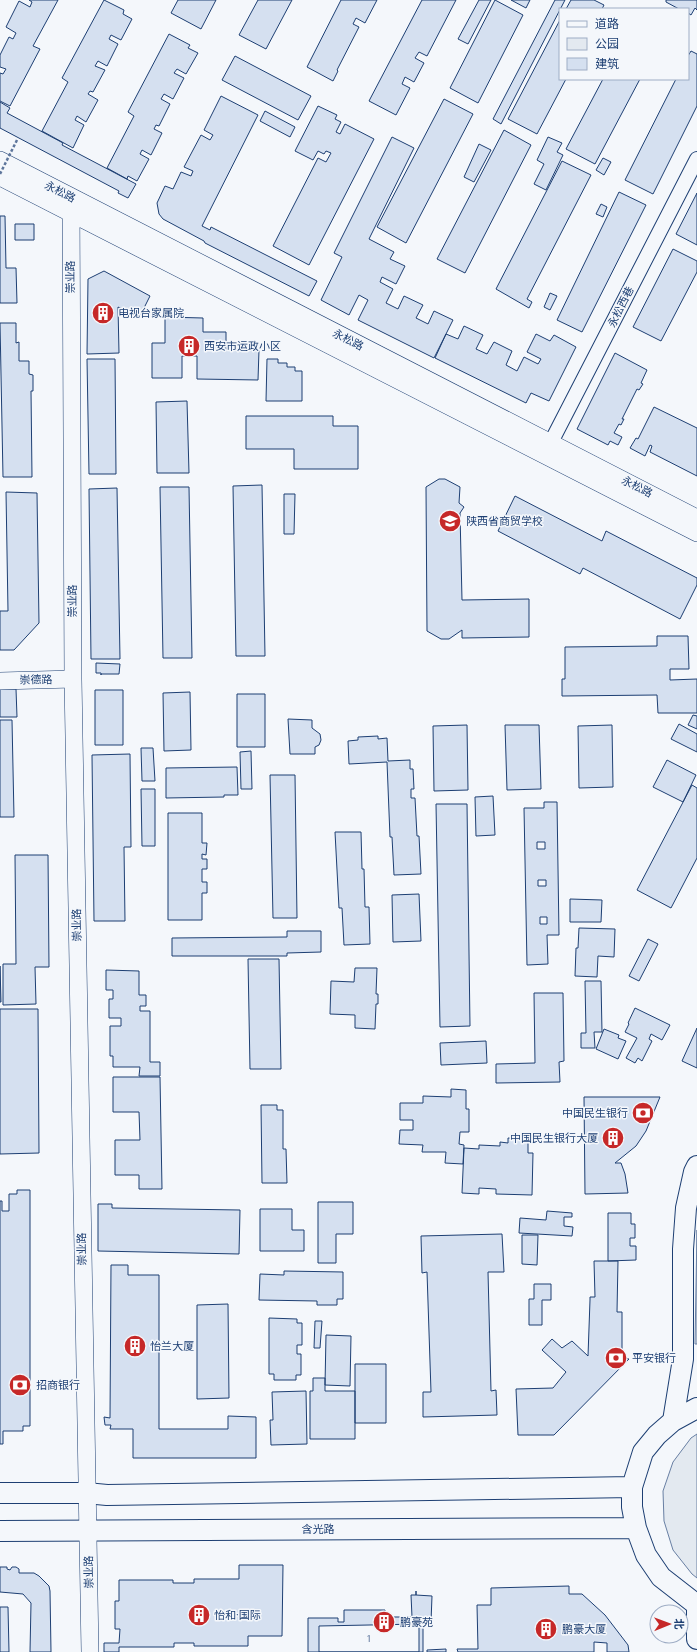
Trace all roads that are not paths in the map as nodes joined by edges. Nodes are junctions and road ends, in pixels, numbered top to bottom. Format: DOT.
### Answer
graph roads {
  1 [pos="697,159"];
  2 [pos="0,160"];
  3 [pos="0,176"];
  4 [pos="70,205"];
  5 [pos="548,449"];
  6 [pos="697,518"];
  7 [pos="697,534"];
  8 [pos="73,679"];
  9 [pos="0,681"];
  10 [pos="697,1166"];
  11 [pos="697,1408"];
  12 [pos="673,1421"];
  13 [pos="632,1487"];
  14 [pos="0,1493"];
  15 [pos="86,1493"];
  16 [pos="636,1528"];
  17 [pos="0,1530"];
  18 [pos="88,1530"];
  19 [pos="697,1604"];
  20 [pos="697,1639"];
  21 [pos="90,1652"];
  1 -- 5 [label="street, 永松西巷"];
  2 -- 4 [label="street, 永松路"];
  3 -- 4 [label="street, 永松路"];
  4 -- 5 [label="street, 永松路"];
  4 -- 8 [label="street, 崇业路"];
  5 -- 6 [label="street, 永松路"];
  5 -- 7 [label="street, 永松路"];
  8 -- 9 [label="street, 崇德路"];
  8 -- 15 [label="street, 崇业路"];
  10 -- 12 [label="main road"];
  11 -- 12 [label="main road"];
  12 -- 13 [label="main road"];
  13 -- 15 [label="main road"];
  13 -- 16 [label="main road"];
  14 -- 15 [label="main road"];
  15 -- 18 [label="street, 崇业路"];
  16 -- 18 [label="main road, 含光路"];
  16 -- 19 [label="main road"];
  17 -- 18 [label="main road, 含光路"];
  18 -- 21 [label="street, 崇业路"];
  19 -- 20 [label="main road"];
}
